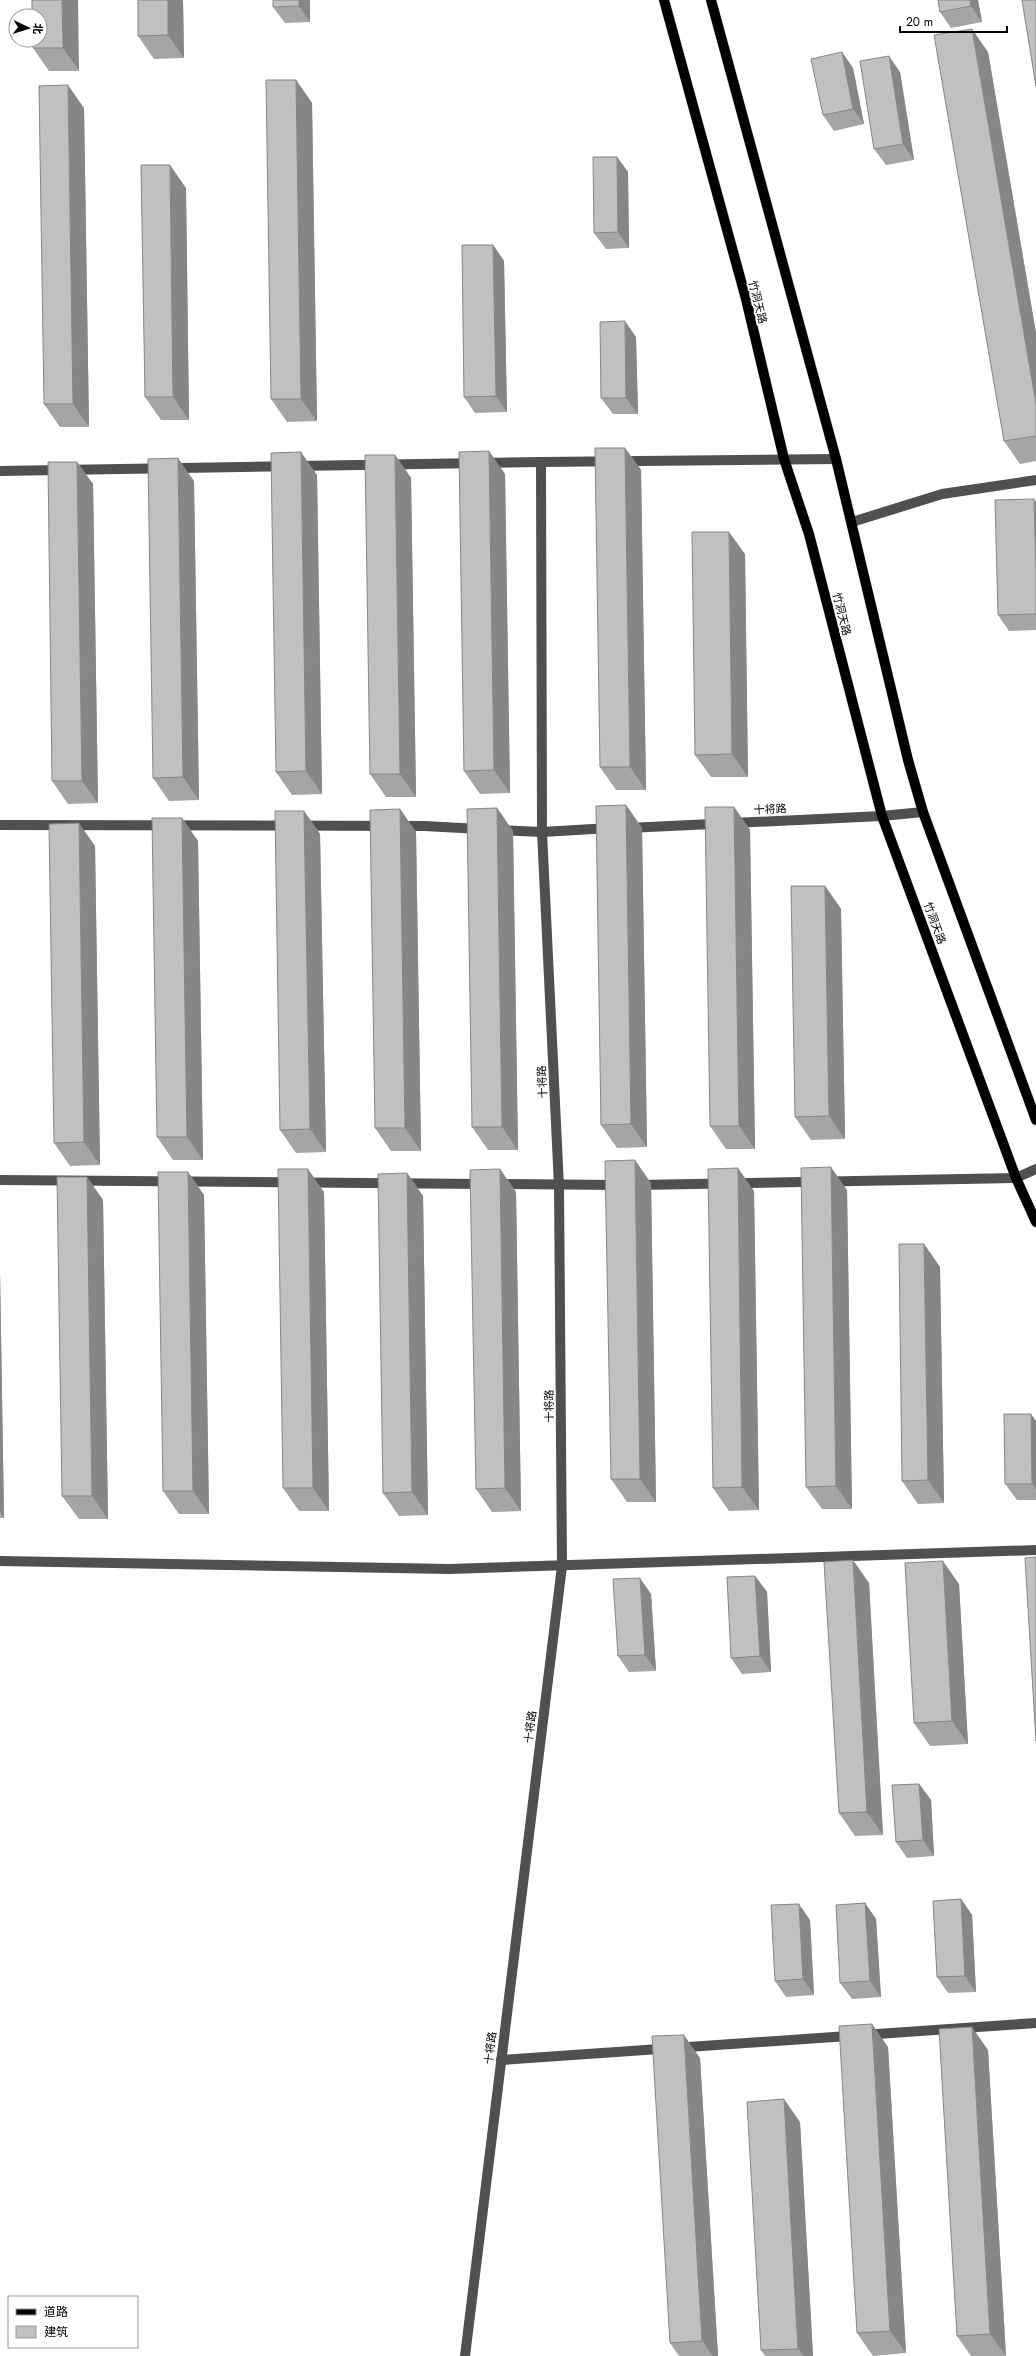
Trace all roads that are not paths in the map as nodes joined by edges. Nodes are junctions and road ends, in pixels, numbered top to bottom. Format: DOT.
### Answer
graph roads {
  1 [pos="664,0"];
  2 [pos="711,0"];
  3 [pos="836,459"];
  4 [pos="784,460"];
  5 [pos="541,462"];
  6 [pos="0,471"];
  7 [pos="1036,480"];
  8 [pos="852,522"];
  9 [pos="923,812"];
  10 [pos="882,816"];
  11 [pos="0,825"];
  12 [pos="542,832"];
  13 [pos="1036,1120"];
  14 [pos="1036,1169"];
  15 [pos="1016,1178"];
  16 [pos="0,1180"];
  17 [pos="558,1186"];
  18 [pos="1036,1222"];
  19 [pos="1036,1550"];
  20 [pos="0,1561"];
  21 [pos="562,1566"];
  22 [pos="1036,2022"];
  23 [pos="501,2060"];
  24 [pos="464,2356"];
  1 -- 4 [label="main road, 竹洞天路"];
  2 -- 3 [label="main road"];
  3 -- 4 [label="street"];
  3 -- 8 [label="main road"];
  4 -- 5 [label="street"];
  4 -- 10 [label="main road, 竹洞天路"];
  5 -- 6 [label="street"];
  5 -- 12 [label="street"];
  7 -- 8 [label="street"];
  8 -- 9 [label="main road"];
  9 -- 10 [label="street, 十将路"];
  9 -- 13 [label="main road"];
  10 -- 12 [label="street, 十将路"];
  10 -- 15 [label="main road, 竹洞天路"];
  11 -- 12 [label="street"];
  12 -- 17 [label="street, 十将路"];
  14 -- 15 [label="street"];
  15 -- 17 [label="street"];
  15 -- 18 [label="main road, 竹洞天路"];
  16 -- 17 [label="street"];
  17 -- 21 [label="street, 十将路"];
  19 -- 21 [label="street"];
  20 -- 21 [label="street"];
  21 -- 23 [label="street, 十将路"];
  22 -- 23 [label="street"];
  23 -- 24 [label="street, 十将路"];
}
